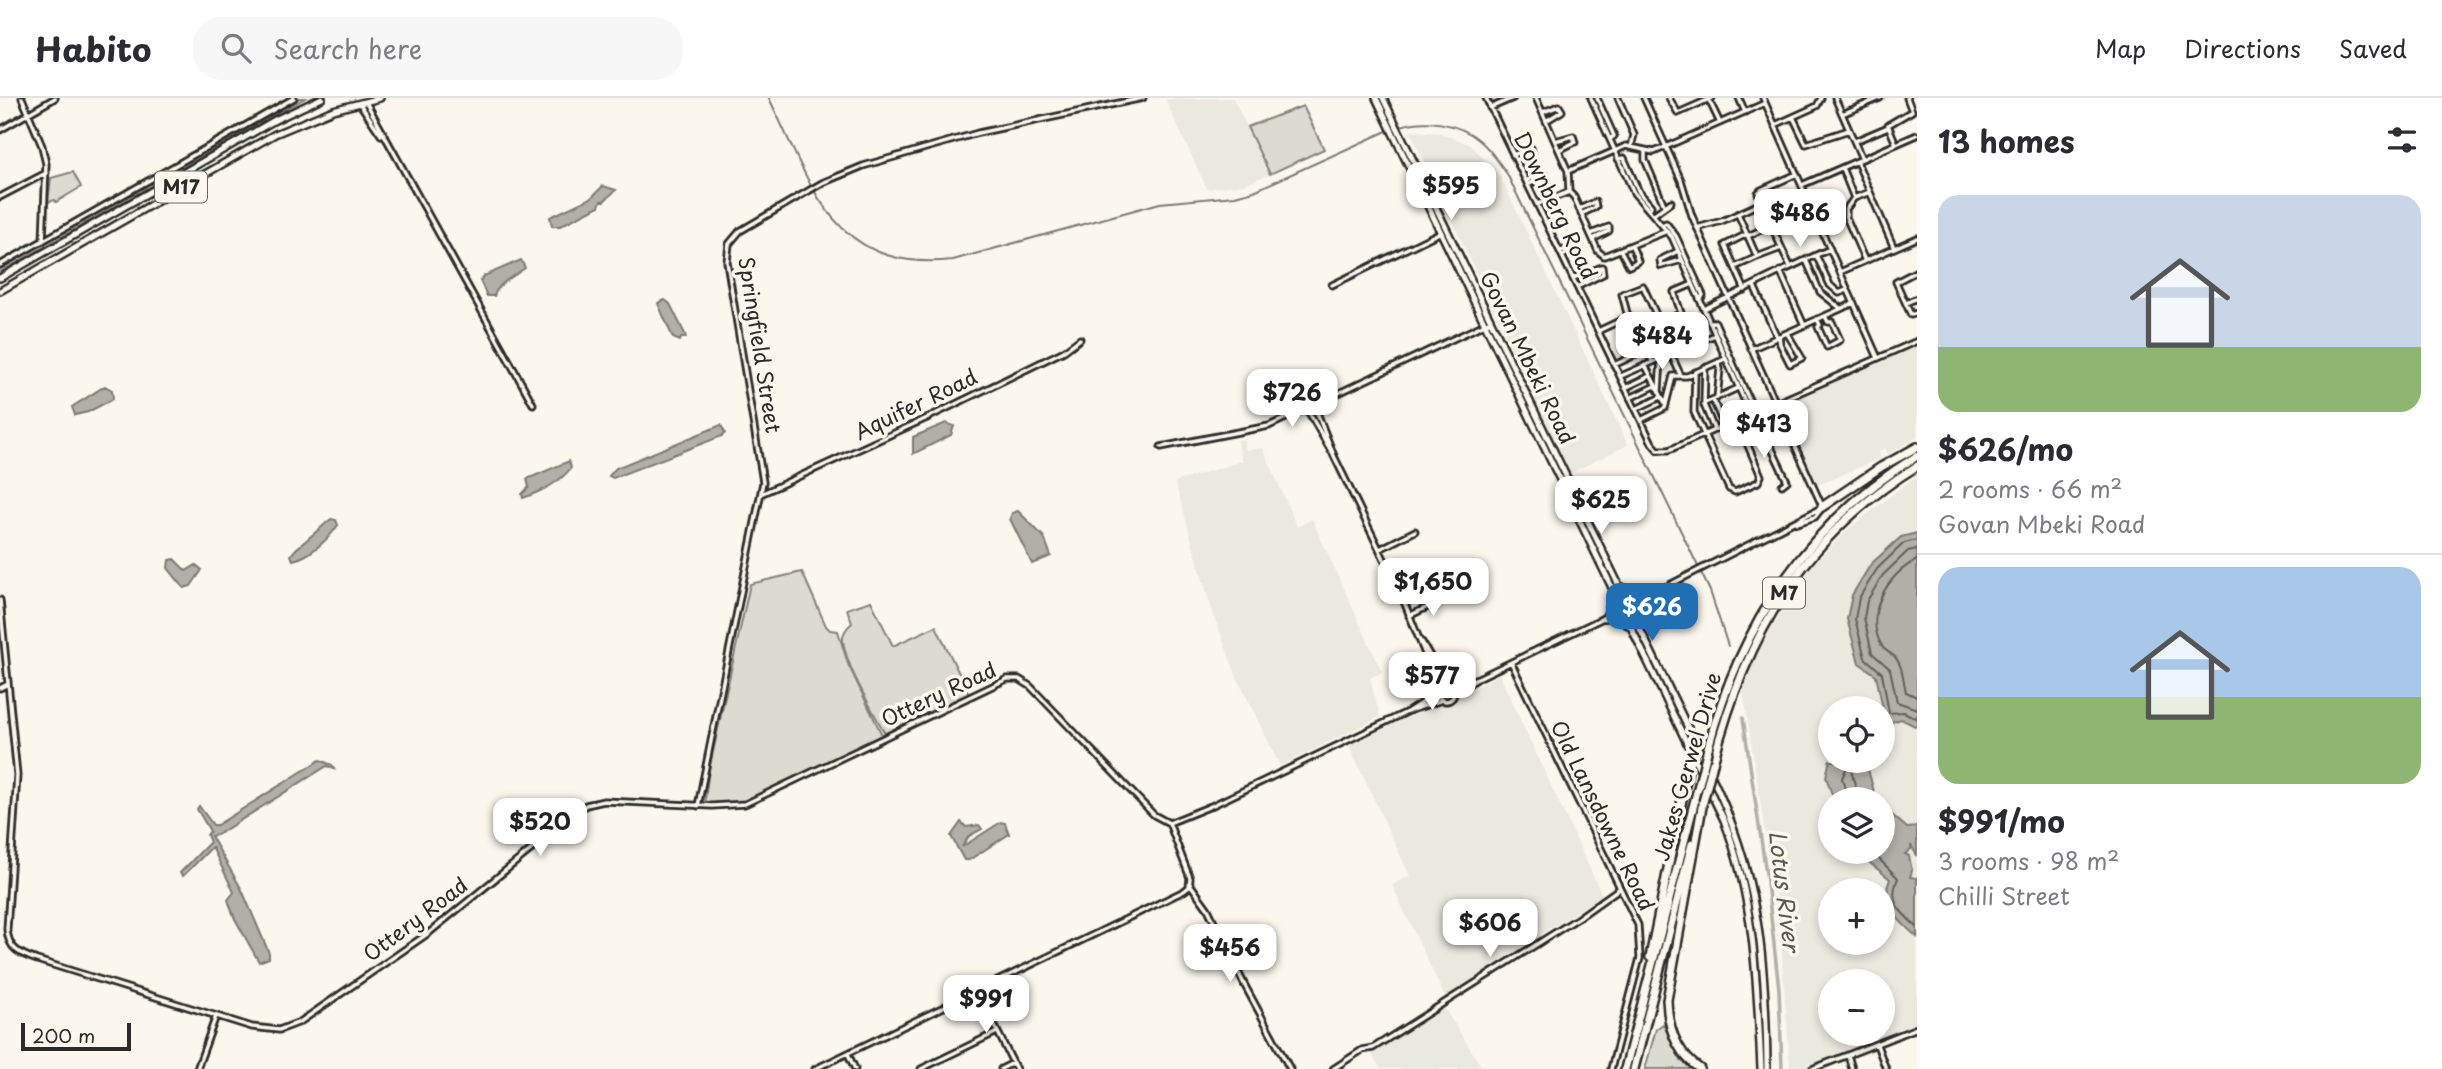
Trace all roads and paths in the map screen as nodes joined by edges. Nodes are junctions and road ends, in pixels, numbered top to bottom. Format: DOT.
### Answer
graph roads {
  1 [pos="22,98"];
  2 [pos="54,98"];
  3 [pos="294,98"];
  4 [pos="322,98"];
  5 [pos="380,98"];
  6 [pos="1143,98"];
  7 [pos="1376,98"];
  8 [pos="1383,98"];
  9 [pos="1486,98"];
  10 [pos="1513,98"];
  11 [pos="1536,98"];
  12 [pos="1591,98"];
  13 [pos="1597,98"];
  14 [pos="1618,98"];
  15 [pos="1644,98"];
  16 [pos="1669,98"];
  17 [pos="1739,98"];
  18 [pos="1821,98"];
  19 [pos="1835,98"];
  20 [pos="1880,98"];
  21 [pos="1907,98"];
  22 [pos="365,99"];
  23 [pos="1710,99"];
  24 [pos="1872,99"];
  25 [pos="356,100"];
  26 [pos="1764,101"];
  27 [pos="1630,107"];
  28 [pos="1490,108"];
  29 [pos="1624,110"];
  30 [pos="1745,112"];
  31 [pos="1542,113"];
  32 [pos="29,114"];
  33 [pos="1842,114"];
  34 [pos="1793,117"];
  35 [pos="1546,121"];
  36 [pos="1392,122"];
  37 [pos="1720,123"];
  38 [pos="1639,125"];
  39 [pos="1775,125"];
  40 [pos="1888,127"];
  41 [pos="1632,129"];
  42 [pos="0,130"];
  43 [pos="1395,130"];
  44 [pos="1849,130"];
  45 [pos="1917,135"];
  46 [pos="383,136"];
  47 [pos="1610,139"];
  48 [pos="1555,141"];
  49 [pos="1854,142"];
  50 [pos="1896,144"];
  51 [pos="1631,146"];
  52 [pos="1666,147"];
  53 [pos="1559,150"];
  54 [pos="1615,150"];
  55 [pos="1645,152"];
  56 [pos="1862,159"];
  57 [pos="1857,162"];
  58 [pos="1842,168"];
  59 [pos="1568,171"];
  60 [pos="1657,171"];
  61 [pos="46,173"];
  62 [pos="1651,174"];
  63 [pos="1797,174"];
  64 [pos="1802,186"];
  65 [pos="1667,189"];
  66 [pos="1569,191"];
  67 [pos="1870,191"];
  68 [pos="1659,192"];
  69 [pos="0,197"];
  70 [pos="1854,198"];
  71 [pos="1671,202"];
  72 [pos="1761,203"];
  73 [pos="1537,205"];
  74 [pos="1664,205"];
  75 [pos="1738,214"];
  76 [pos="1653,216"];
  77 [pos="1662,225"];
  78 [pos="1772,225"];
  79 [pos="1697,228"];
  80 [pos="1667,231"];
  81 [pos="1441,232"];
  82 [pos="1747,235"];
  83 [pos="1916,238"];
  84 [pos="43,241"];
  85 [pos="1917,245"];
  86 [pos="1632,246"];
  87 [pos="1781,248"];
  88 [pos="1894,248"];
  89 [pos="1830,249"];
  90 [pos="1621,251"];
  91 [pos="1678,251"];
  92 [pos="1816,255"];
  93 [pos="1757,257"];
  94 [pos="1682,260"];
  95 [pos="1806,260"];
  96 [pos="1865,261"];
  97 [pos="0,265"];
  98 [pos="1790,266"];
  99 [pos="1735,267"];
  100 [pos="1780,271"];
  101 [pos="1917,271"];
  102 [pos="1840,272"];
  103 [pos="0,278"];
  104 [pos="1573,278"];
  105 [pos="1693,284"];
  106 [pos="1332,285"];
  107 [pos="1754,286"];
  108 [pos="1577,287"];
  109 [pos="1745,290"];
  110 [pos="1848,290"];
  111 [pos="0,291"];
  112 [pos="1728,298"];
  113 [pos="1917,298"];
  114 [pos="1700,300"];
  115 [pos="1854,303"];
  116 [pos="1905,303"];
  117 [pos="1703,309"];
  118 [pos="1841,309"];
  119 [pos="1917,313"];
  120 [pos="1825,316"];
  121 [pos="1817,319"];
  122 [pos="1709,322"];
  123 [pos="1828,322"];
  124 [pos="1488,323"];
  125 [pos="1804,325"];
  126 [pos="1820,326"];
  127 [pos="1598,331"];
  128 [pos="1787,332"];
  129 [pos="1715,335"];
  130 [pos="1778,337"];
  131 [pos="1080,339"];
  132 [pos="1790,339"];
  133 [pos="1917,341"];
  134 [pos="1782,343"];
  135 [pos="1751,349"];
  136 [pos="1671,354"];
  137 [pos="1878,358"];
  138 [pos="1661,359"];
  139 [pos="1725,359"];
  140 [pos="1652,361"];
  141 [pos="1718,362"];
  142 [pos="1614,365"];
  143 [pos="1645,365"];
  144 [pos="1705,368"];
  145 [pos="1695,372"];
  146 [pos="1620,376"];
  147 [pos="1650,376"];
  148 [pos="1681,376"];
  149 [pos="1655,386"];
  150 [pos="1625,388"];
  151 [pos="1738,388"];
  152 [pos="1660,395"];
  153 [pos="1630,398"];
  154 [pos="1715,399"];
  155 [pos="1775,403"];
  156 [pos="533,404"];
  157 [pos="1704,404"];
  158 [pos="1314,405"];
  159 [pos="1666,405"];
  160 [pos="1747,406"];
  161 [pos="1307,408"];
  162 [pos="1636,409"];
  163 [pos="1750,414"];
  164 [pos="1641,420"];
  165 [pos="1737,420"];
  166 [pos="1724,426"];
  167 [pos="1715,430"];
  168 [pos="1704,435"];
  169 [pos="1747,443"];
  170 [pos="1161,447"];
  171 [pos="1917,447"];
  172 [pos="1334,456"];
  173 [pos="1917,456"];
  174 [pos="1917,466"];
  175 [pos="1782,485"];
  176 [pos="763,493"];
  177 [pos="1816,496"];
  178 [pos="1822,507"];
  179 [pos="1812,513"];
  180 [pos="1792,525"];
  181 [pos="1415,531"];
  182 [pos="1380,549"];
  183 [pos="1620,585"];
  184 [pos="1614,593"];
  185 [pos="1652,594"];
  186 [pos="1446,598"];
  187 [pos="0,600"];
  188 [pos="1629,606"];
  189 [pos="1622,609"];
  190 [pos="1409,616"];
  191 [pos="1605,617"];
  192 [pos="1630,627"];
  193 [pos="1419,637"];
  194 [pos="1511,662"];
  195 [pos="1478,678"];
  196 [pos="9,684"];
  197 [pos="1448,687"];
  198 [pos="0,688"];
  199 [pos="1439,691"];
  200 [pos="1453,694"];
  201 [pos="1443,700"];
  202 [pos="1409,711"];
  203 [pos="1696,753"];
  204 [pos="1702,805"];
  205 [pos="698,806"];
  206 [pos="1169,823"];
  207 [pos="1190,884"];
  208 [pos="1620,888"];
  209 [pos="977,990"];
  210 [pos="216,1016"];
  211 [pos="1639,1016"];
  212 [pos="1917,1028"];
  213 [pos="998,1032"];
  214 [pos="1895,1037"];
  215 [pos="1872,1046"];
  216 [pos="1878,1046"];
  217 [pos="848,1054"];
  218 [pos="1848,1055"];
  219 [pos="1013,1063"];
  220 [pos="197,1069"];
  221 [pos="816,1069"];
  222 [pos="855,1069"];
  223 [pos="922,1069"];
  224 [pos="1001,1069"];
  225 [pos="1016,1069"];
  226 [pos="1290,1069"];
  227 [pos="1333,1069"];
  228 [pos="1611,1069"];
  229 [pos="1625,1069"];
  230 [pos="1634,1069"];
  231 [pos="1700,1069"];
  232 [pos="1761,1069"];
  233 [pos="1767,1069"];
  234 [pos="1812,1069"];
  235 [pos="1852,1069"];
  236 [pos="1886,1069"];
  1 -- 32 [label="street"];
  2 -- 32 [label="street"];
  3 -- 84 [label="street"];
  4 -- 103 [label="main road, M17"];
  5 -- 22 [label="main road, M17"];
  6 -- 176 [label="street, Springfield Street"];
  7 -- 36 [label="main road, Govan Mbeki Road"];
  8 -- 36 [label="main road, Govan Mbeki Road"];
  9 -- 28 [label="street, Downberg Road"];
  10 -- 28 [label="street"];
  11 -- 31 [label="street"];
  12 -- 47 [label="street"];
  13 -- 47 [label="street"];
  14 -- 29 [label="street"];
  15 -- 52 [label="street"];
  16 -- 23 [label="street"];
  17 -- 30 [label="street"];
  18 -- 34 [label="street"];
  19 -- 33 [label="street"];
  20 -- 24 [label="street"];
  21 -- 40 [label="street"];
  22 -- 25 [label="main road, M17"];
  22 -- 46 [label="street"];
  23 -- 37 [label="street"];
  24 -- 33 [label="street"];
  25 -- 46 [label="street"];
  25 -- 111 [label="main road, M17"];
  26 -- 30 [label="street"];
  26 -- 39 [label="street"];
  27 -- 29 [label="street"];
  28 -- 73 [label="street, Downberg Road"];
  29 -- 41 [label="street"];
  30 -- 37 [label="street"];
  31 -- 35 [label="street"];
  31 -- 35 [label="street"];
  32 -- 42 [label="street"];
  32 -- 61 [label="street"];
  33 -- 44 [label="street"];
  34 -- 39 [label="street"];
  34 -- 44 [label="street"];
  35 -- 48 [label="street"];
  36 -- 43 [label="main road, Govan Mbeki Road"];
  37 -- 52 [label="street"];
  38 -- 41 [label="street"];
  39 -- 63 [label="street"];
  40 -- 49 [label="street"];
  40 -- 50 [label="street"];
  41 -- 51 [label="street"];
  43 -- 81 [label="main road, Govan Mbeki Road"];
  43 -- 124 [label="main road, Govan Mbeki Road"];
  44 -- 49 [label="street"];
  45 -- 50 [label="street"];
  46 -- 156 [label="street"];
  47 -- 54 [label="street"];
  48 -- 53 [label="street"];
  48 -- 53 [label="street"];
  49 -- 56 [label="street"];
  50 -- 56 [label="street"];
  51 -- 54 [label="street"];
  51 -- 55 [label="street"];
  52 -- 55 [label="street"];
  52 -- 79 [label="street"];
  53 -- 59 [label="street"];
  54 -- 59 [label="street"];
  54 -- 76 [label="street"];
  55 -- 62 [label="street"];
  56 -- 57 [label="street"];
  57 -- 58 [label="street"];
  57 -- 67 [label="street"];
  58 -- 64 [label="street"];
  58 -- 70 [label="street"];
  59 -- 66 [label="street"];
  60 -- 62 [label="street"];
  61 -- 69 [label="street"];
  61 -- 84 [label="street"];
  62 -- 68 [label="street"];
  63 -- 64 [label="street"];
  63 -- 72 [label="street"];
  64 -- 89 [label="street"];
  65 -- 68 [label="street"];
  66 -- 73 [label="street"];
  66 -- 90 [label="street"];
  67 -- 70 [label="street"];
  67 -- 88 [label="street"];
  68 -- 74 [label="street"];
  70 -- 96 [label="street"];
  71 -- 74 [label="street"];
  72 -- 75 [label="street"];
  72 -- 78 [label="street"];
  73 -- 104 [label="street, Downberg Road"];
  74 -- 76 [label="street"];
  75 -- 79 [label="street"];
  75 -- 82 [label="street"];
  76 -- 77 [label="street"];
  77 -- 80 [label="street"];
  77 -- 114 [label="street"];
  78 -- 82 [label="street"];
  78 -- 87 [label="street"];
  79 -- 112 [label="street"];
  80 -- 86 [label="street"];
  80 -- 91 [label="street"];
  81 -- 106 [label="street"];
  81 -- 124 [label="main road, Govan Mbeki Road"];
  82 -- 93 [label="street"];
  82 -- 99 [label="street"];
  83 -- 85 [label="street"];
  83 -- 88 [label="street"];
  84 -- 97 [label="street"];
  86 -- 90 [label="street"];
  86 -- 90 [label="street"];
  87 -- 93 [label="street"];
  87 -- 98 [label="street"];
  88 -- 96 [label="street"];
  89 -- 92 [label="street"];
  89 -- 102 [label="street"];
  91 -- 94 [label="street"];
  91 -- 94 [label="street"];
  92 -- 95 [label="street"];
  92 -- 110 [label="street"];
  93 -- 99 [label="street"];
  94 -- 105 [label="street"];
  95 -- 98 [label="street"];
  95 -- 118 [label="street"];
  96 -- 102 [label="street"];
  98 -- 100 [label="street"];
  99 -- 109 [label="street"];
  100 -- 107 [label="street"];
  100 -- 125 [label="street"];
  101 -- 116 [label="street"];
  102 -- 110 [label="street"];
  104 -- 108 [label="street, Downberg Road"];
  104 -- 108 [label="street"];
  105 -- 114 [label="street"];
  105 -- 127 [label="street"];
  107 -- 109 [label="street"];
  107 -- 130 [label="street"];
  108 -- 127 [label="street, Downberg Road"];
  109 -- 112 [label="street"];
  110 -- 115 [label="street"];
  112 -- 117 [label="street"];
  112 -- 135 [label="street"];
  113 -- 116 [label="street"];
  114 -- 117 [label="street"];
  115 -- 118 [label="street"];
  115 -- 137 [label="street"];
  116 -- 119 [label="street"];
  117 -- 122 [label="street"];
  118 -- 120 [label="street"];
  120 -- 121 [label="street"];
  120 -- 123 [label="street"];
  121 -- 125 [label="street"];
  121 -- 126 [label="street"];
  122 -- 129 [label="street"];
  122 -- 160 [label="street"];
  123 -- 126 [label="street"];
  123 -- 126 [label="street"];
  124 -- 158 [label="street"];
  124 -- 183 [label="main road, Govan Mbeki Road"];
  124 -- 184 [label="main road, Govan Mbeki Road"];
  125 -- 128 [label="street"];
  127 -- 142 [label="street, Downberg Road"];
  128 -- 130 [label="street"];
  128 -- 132 [label="street"];
  129 -- 136 [label="street"];
  129 -- 139 [label="street"];
  130 -- 134 [label="street"];
  130 -- 135 [label="street"];
  131 -- 176 [label="street, Aquifer Road"];
  132 -- 134 [label="street"];
  132 -- 134 [label="street"];
  133 -- 137 [label="street"];
  135 -- 155 [label="street"];
  136 -- 138 [label="street"];
  136 -- 148 [label="street"];
  137 -- 155 [label="street"];
  138 -- 140 [label="street"];
  138 -- 152 [label="street"];
  139 -- 141 [label="street"];
  139 -- 151 [label="street"];
  140 -- 142 [label="street"];
  140 -- 143 [label="street"];
  141 -- 144 [label="street"];
  141 -- 154 [label="street"];
  142 -- 146 [label="street, Downberg Road"];
  143 -- 146 [label="street"];
  143 -- 147 [label="street"];
  144 -- 145 [label="street"];
  144 -- 157 [label="street"];
  145 -- 148 [label="street"];
  145 -- 168 [label="street"];
  146 -- 150 [label="street, Downberg Road"];
  147 -- 149 [label="street"];
  147 -- 150 [label="street"];
  148 -- 159 [label="street"];
  149 -- 152 [label="street"];
  149 -- 153 [label="street"];
  150 -- 153 [label="street, Downberg Road"];
  151 -- 154 [label="street"];
  151 -- 160 [label="street"];
  152 -- 159 [label="street"];
  152 -- 162 [label="street"];
  153 -- 162 [label="street, Downberg Road"];
  154 -- 157 [label="street"];
  154 -- 166 [label="street"];
  155 -- 163 [label="street"];
  155 -- 177 [label="street"];
  157 -- 167 [label="street"];
  158 -- 161 [label="street"];
  158 -- 172 [label="street"];
  159 -- 164 [label="street"];
  160 -- 163 [label="street"];
  161 -- 170 [label="street"];
  161 -- 172 [label="street"];
  162 -- 164 [label="street, Downberg Road"];
  163 -- 165 [label="street"];
  164 -- 168 [label="street, Downberg Road"];
  165 -- 166 [label="street"];
  165 -- 169 [label="street"];
  166 -- 167 [label="street"];
  167 -- 168 [label="street"];
  168 -- 169 [label="street"];
  169 -- 175 [label="street"];
  171 -- 178 [label="highway"];
  172 -- 182 [label="street"];
  173 -- 211 [label="highway, Jakes Gerwel Drive / M7, bridge"];
  174 -- 204 [label="highway, Jakes Gerwel Drive / M7, bridge"];
  176 -- 205 [label="street, Springfield Street"];
  177 -- 178 [label="street"];
  177 -- 179 [label="street"];
  178 -- 179 [label="street"];
  178 -- 180 [label="street"];
  179 -- 180 [label="street"];
  180 -- 185 [label="street"];
  181 -- 182 [label="street"];
  182 -- 190 [label="street"];
  183 -- 185 [label="main road"];
  183 -- 188 [label="main road, Govan Mbeki Road"];
  184 -- 189 [label="main road, Govan Mbeki Road"];
  184 -- 191 [label="main road"];
  185 -- 188 [label="street"];
  186 -- 190 [label="street"];
  187 -- 196 [label="street, Ottery Road"];
  188 -- 189 [label="street"];
  188 -- 203 [label="main road, Govan Mbeki Road"];
  189 -- 191 [label="street"];
  189 -- 192 [label="main road, Govan Mbeki Road"];
  190 -- 193 [label="street"];
  191 -- 192 [label="main road"];
  191 -- 194 [label="street"];
  192 -- 203 [label="main road, Govan Mbeki Road"];
  193 -- 197 [label="street"];
  193 -- 199 [label="street"];
  194 -- 195 [label="street"];
  194 -- 208 [label="street, Old Lansdowne Road"];
  195 -- 197 [label="street"];
  195 -- 200 [label="street"];
  196 -- 198 [label="street"];
  196 -- 210 [label="street, Ottery Road"];
  197 -- 199 [label="street"];
  197 -- 200 [label="street"];
  199 -- 201 [label="street"];
  199 -- 202 [label="street"];
  200 -- 201 [label="street"];
  201 -- 202 [label="street"];
  202 -- 206 [label="street"];
  203 -- 211 [label="highway"];
  203 -- 232 [label="main road, Govan Mbeki Road"];
  203 -- 233 [label="main road, Govan Mbeki Road"];
  204 -- 230 [label="highway, Jakes Gerwel Drive / M7"];
  204 -- 231 [label="highway"];
  205 -- 206 [label="street, Ottery Road"];
  205 -- 210 [label="street, Ottery Road"];
  206 -- 207 [label="street"];
  207 -- 209 [label="street"];
  207 -- 226 [label="street"];
  208 -- 227 [label="street"];
  208 -- 228 [label="street, Old Lansdowne Road"];
  209 -- 213 [label="street"];
  209 -- 217 [label="street"];
  210 -- 220 [label="street"];
  211 -- 229 [label="highway, Jakes Gerwel Drive / M7"];
  212 -- 214 [label="street"];
  213 -- 219 [label="street"];
  213 -- 223 [label="street"];
  215 -- 218 [label="street"];
  216 -- 236 [label="street"];
  217 -- 221 [label="street"];
  217 -- 222 [label="street"];
  218 -- 234 [label="street"];
  218 -- 235 [label="street"];
  219 -- 224 [label="street"];
  219 -- 225 [label="street"];
}
